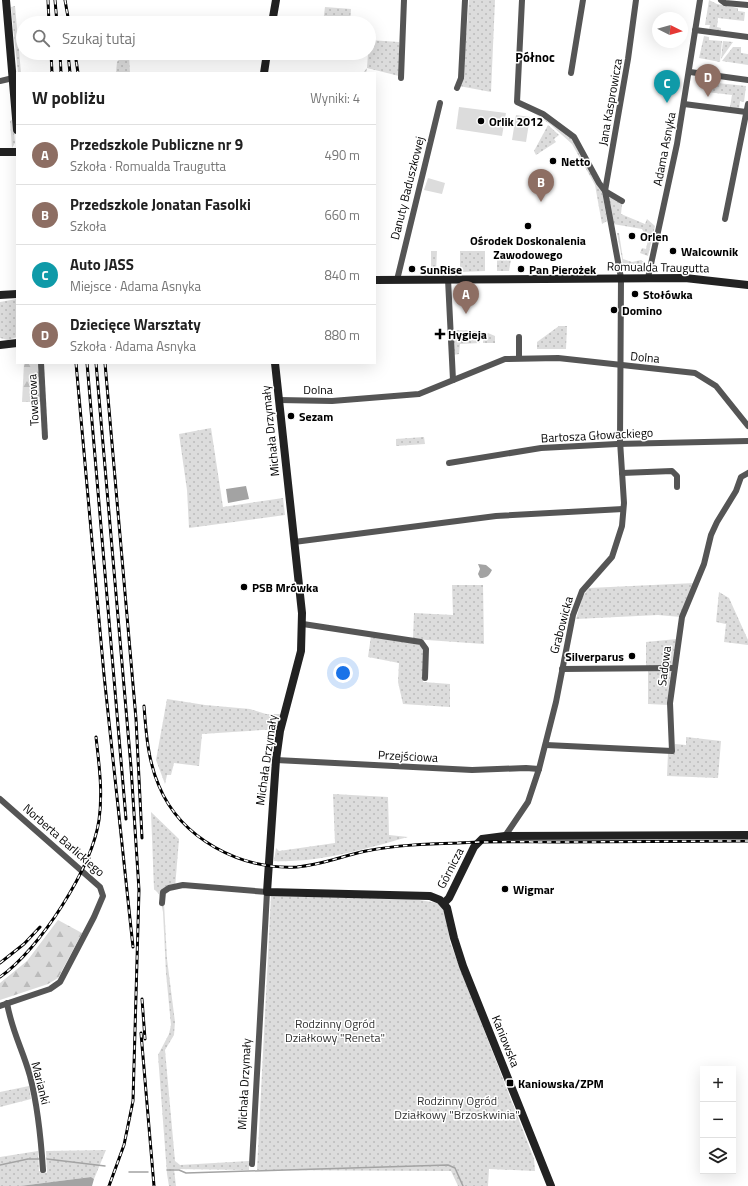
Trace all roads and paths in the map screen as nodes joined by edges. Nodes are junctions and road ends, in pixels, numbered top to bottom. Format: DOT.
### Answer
graph roads {
  1 [pos="6,0"];
  2 [pos="276,0"];
  3 [pos="404,0"];
  4 [pos="466,0"];
  5 [pos="522,0"];
  6 [pos="583,0"];
  7 [pos="636,0"];
  8 [pos="700,0"];
  9 [pos="721,0"];
  10 [pos="748,5"];
  11 [pos="273,16"];
  12 [pos="695,30"];
  13 [pos="748,36"];
  14 [pos="267,60"];
  15 [pos="264,72"];
  16 [pos="690,72"];
  17 [pos="571,73"];
  18 [pos="13,78"];
  19 [pos="401,78"];
  20 [pos="748,80"];
  21 [pos="0,81"];
  22 [pos="457,88"];
  23 [pos="440,102"];
  24 [pos="684,104"];
  25 [pos="748,104"];
  26 [pos="746,112"];
  27 [pos="16,117"];
  28 [pos="0,152"];
  29 [pos="16,152"];
  30 [pos="605,191"];
  31 [pos="622,201"];
  32 [pos="725,219"];
  33 [pos="621,278"];
  34 [pos="648,278"];
  35 [pos="448,279"];
  36 [pos="376,280"];
  37 [pos="397,280"];
  38 [pos="748,286"];
  39 [pos="16,294"];
  40 [pos="0,295"];
  41 [pos="519,337"];
  42 [pos="16,343"];
  43 [pos="0,345"];
  44 [pos="519,358"];
  45 [pos="41,364"];
  46 [pos="275,364"];
  47 [pos="620,365"];
  48 [pos="454,380"];
  49 [pos="278,400"];
  50 [pos="748,426"];
  51 [pos="45,437"];
  52 [pos="748,440"];
  53 [pos="620,444"];
  54 [pos="449,463"];
  55 [pos="622,473"];
  56 [pos="748,473"];
  57 [pos="677,487"];
  58 [pos="623,508"];
  59 [pos="294,542"];
  60 [pos="302,624"];
  61 [pos="674,668"];
  62 [pos="562,669"];
  63 [pos="425,678"];
  64 [pos="546,746"];
  65 [pos="276,760"];
  66 [pos="539,770"];
  67 [pos="0,799"];
  68 [pos="505,836"];
  69 [pos="748,836"];
  70 [pos="267,892"];
  71 [pos="162,903"];
  72 [pos="444,903"];
  73 [pos="7,1004"];
  74 [pos="0,1006"];
  75 [pos="252,1164"];
  76 [pos="43,1170"];
  77 [pos="551,1186"];
  1 -- 18 [label="street"];
  2 -- 11 [label="street"];
  3 -- 19 [label="street"];
  4 -- 22 [label="street"];
  5 -- 30 [label="street"];
  6 -- 17 [label="street"];
  7 -- 30 [label="street, Jana Kasprowicza"];
  8 -- 12 [label="street, Adama Asnyka"];
  9 -- 10 [label="street"];
  12 -- 13 [label="street"];
  12 -- 16 [label="street, Adama Asnyka"];
  14 -- 15 [label="street"];
  16 -- 20 [label="street"];
  16 -- 24 [label="street, Adama Asnyka"];
  18 -- 21 [label="street"];
  18 -- 27 [label="street"];
  23 -- 37 [label="street, Danuty Baduszkowej"];
  24 -- 26 [label="street"];
  24 -- 34 [label="street, Adama Asnyka"];
  25 -- 26 [label="street"];
  26 -- 32 [label="street"];
  28 -- 29 [label="street"];
  30 -- 31 [label="street"];
  30 -- 33 [label="street, Jana Kasprowicza"];
  33 -- 34 [label="street, Romualda Traugutta"];
  33 -- 35 [label="street, Romualda Traugutta"];
  33 -- 47 [label="street, Grabowicka"];
  34 -- 38 [label="street, Romualda Traugutta"];
  35 -- 37 [label="street, Romualda Traugutta"];
  35 -- 48 [label="street"];
  36 -- 37 [label="street, Romualda Traugutta"];
  39 -- 40 [label="street"];
  41 -- 44 [label="street"];
  42 -- 43 [label="street"];
  44 -- 47 [label="street, Dolna"];
  44 -- 48 [label="street, Dolna"];
  45 -- 51 [label="street, Towarowa"];
  46 -- 49 [label="street, Michała Drzymały"];
  47 -- 50 [label="street, Dolna"];
  47 -- 53 [label="street, Grabowicka"];
  48 -- 49 [label="street, Dolna"];
  49 -- 59 [label="street, Michała Drzymały"];
  52 -- 53 [label="street, Bartosza Głowackiego"];
  53 -- 54 [label="street, Bartosza Głowackiego"];
  53 -- 55 [label="street, Grabowicka"];
  55 -- 57 [label="street"];
  55 -- 58 [label="street, Grabowicka"];
  56 -- 61 [label="street, Sadowa"];
  58 -- 59 [label="street"];
  58 -- 62 [label="street, Grabowicka"];
  59 -- 60 [label="street, Michała Drzymały"];
  60 -- 63 [label="street"];
  60 -- 65 [label="street, Michała Drzymały"];
  61 -- 62 [label="street"];
  61 -- 64 [label="street, Sadowa"];
  62 -- 64 [label="street, Grabowicka"];
  64 -- 66 [label="street, Grabowicka"];
  65 -- 66 [label="street, Przejściowa"];
  65 -- 70 [label="street, Michała Drzymały"];
  66 -- 68 [label="street, Grabowicka"];
  67 -- 73 [label="street, Norberta Barlickiego"];
  68 -- 69 [label="street, Górnicza"];
  68 -- 72 [label="street, Górnicza"];
  70 -- 71 [label="street, Górnicza"];
  70 -- 72 [label="street, Górnicza"];
  70 -- 75 [label="street, Michała Drzymały"];
  72 -- 77 [label="street, Kaniowska"];
  73 -- 74 [label="street"];
  73 -- 76 [label="street, Marianki"];
}
